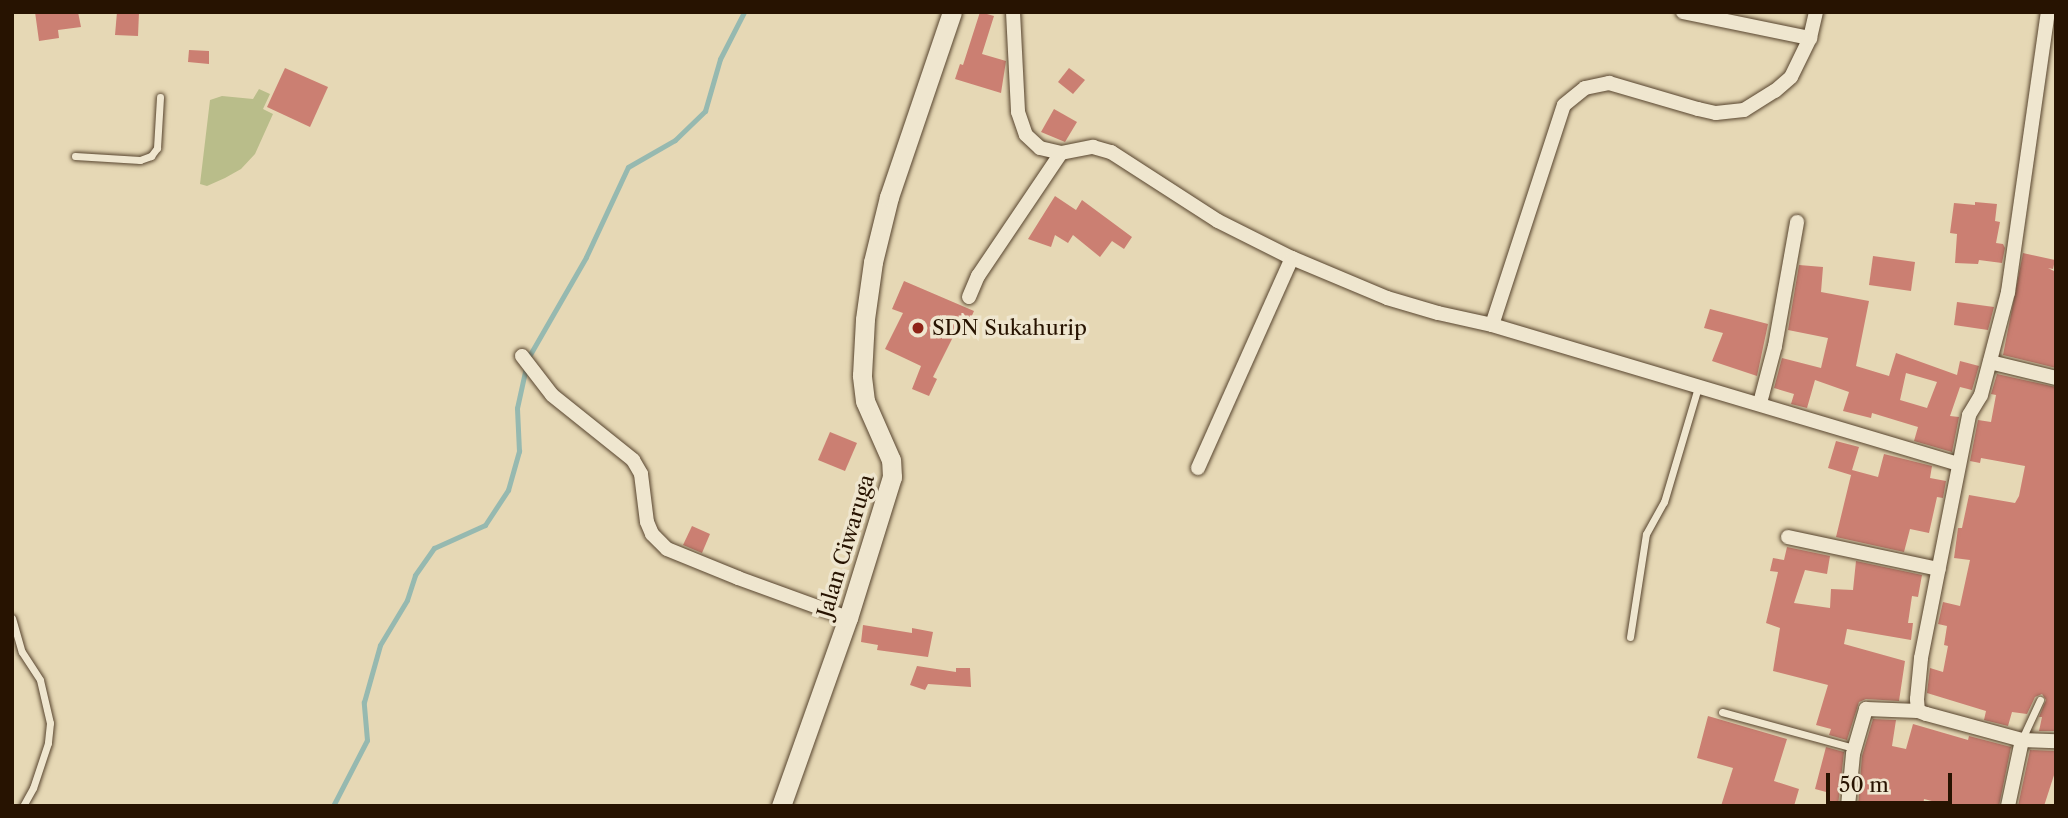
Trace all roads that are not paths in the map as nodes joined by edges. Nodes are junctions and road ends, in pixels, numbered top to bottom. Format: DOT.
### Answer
graph roads {
  1 [pos="952,12"];
  2 [pos="1013,12"];
  3 [pos="1683,12"];
  4 [pos="1816,12"];
  5 [pos="2048,12"];
  6 [pos="1810,38"];
  7 [pos="160,97"];
  8 [pos="1061,153"];
  9 [pos="75,156"];
  10 [pos="1797,222"];
  11 [pos="1292,258"];
  12 [pos="969,297"];
  13 [pos="1492,324"];
  14 [pos="522,356"];
  15 [pos="1990,362"];
  16 [pos="2056,378"];
  17 [pos="1699,386"];
  18 [pos="1760,403"];
  19 [pos="1959,464"];
  20 [pos="1198,468"];
  21 [pos="1788,537"];
  22 [pos="1939,569"];
  23 [pos="12,618"];
  24 [pos="848,618"];
  25 [pos="1630,637"];
  26 [pos="2040,700"];
  27 [pos="1918,711"];
  28 [pos="1722,712"];
  29 [pos="2022,740"];
  30 [pos="2056,741"];
  31 [pos="1854,748"];
  32 [pos="23,806"];
  33 [pos="780,806"];
  34 [pos="1848,806"];
  35 [pos="2008,806"];
  1 -- 24 [label="street, Jalan Ciwaruga"];
  2 -- 8 [label="street"];
  3 -- 6 [label="street"];
  4 -- 6 [label="street"];
  5 -- 15 [label="street"];
  6 -- 13 [label="street"];
  7 -- 9 [label="lane"];
  8 -- 11 [label="street"];
  8 -- 12 [label="street"];
  10 -- 18 [label="street"];
  11 -- 13 [label="street"];
  11 -- 20 [label="street"];
  13 -- 17 [label="street"];
  14 -- 24 [label="street"];
  15 -- 16 [label="street"];
  15 -- 19 [label="street"];
  17 -- 18 [label="street"];
  17 -- 25 [label="lane"];
  18 -- 19 [label="street"];
  19 -- 22 [label="street"];
  21 -- 22 [label="street"];
  22 -- 27 [label="street"];
  23 -- 32 [label="lane"];
  24 -- 33 [label="street, Jalan Ciwaruga"];
  26 -- 29 [label="lane"];
  27 -- 29 [label="street"];
  27 -- 31 [label="street"];
  28 -- 31 [label="lane"];
  29 -- 30 [label="street"];
  29 -- 35 [label="street"];
  31 -- 34 [label="street"];
}
